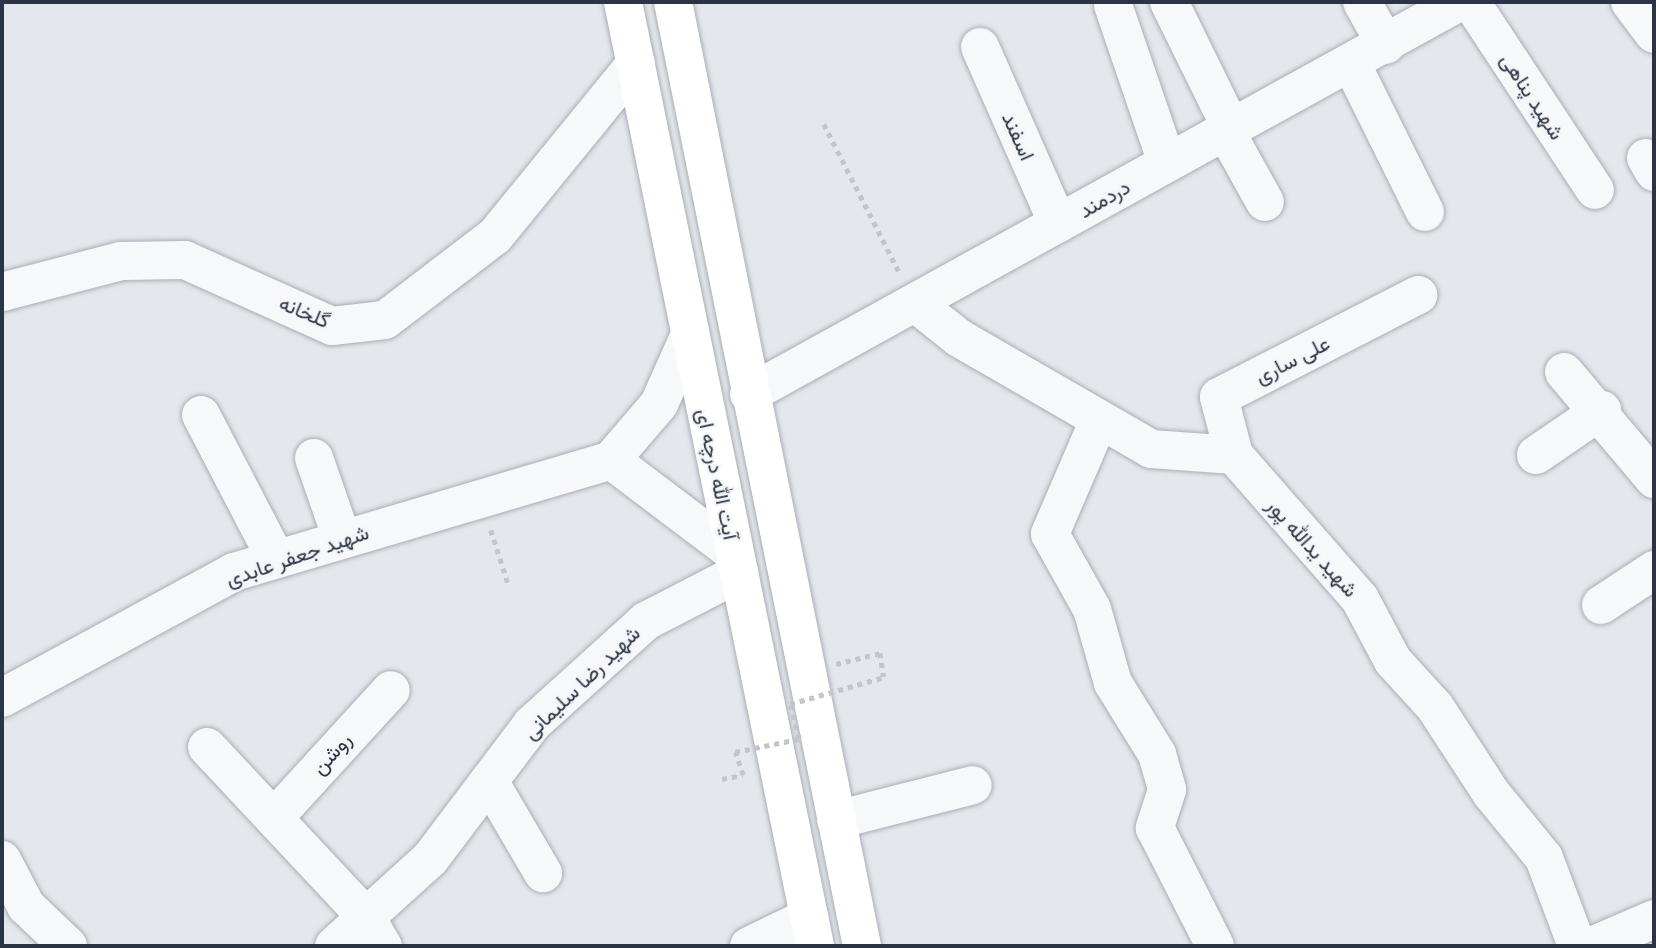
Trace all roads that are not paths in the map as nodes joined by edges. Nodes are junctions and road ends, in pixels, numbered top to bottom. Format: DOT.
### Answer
graph roads {
  1 [pos="623,2"];
  2 [pos="673,2"];
  3 [pos="1169,2"];
  4 [pos="1362,2"];
  5 [pos="1459,2"];
  6 [pos="1471,2"];
  7 [pos="1630,2"];
  8 [pos="1113,5"];
  9 [pos="1654,34"];
  10 [pos="1386,45"];
  11 [pos="980,47"];
  12 [pos="636,64"];
  13 [pos="1352,65"];
  14 [pos="1229,130"];
  15 [pos="1167,163"];
  16 [pos="1595,190"];
  17 [pos="1265,202"];
  18 [pos="1425,212"];
  19 [pos="1058,224"];
  20 [pos="2,292"];
  21 [pos="1418,295"];
  22 [pos="915,303"];
  23 [pos="689,337"];
  24 [pos="1563,372"];
  25 [pos="750,394"];
  26 [pos="1602,410"];
  27 [pos="201,415"];
  28 [pos="1099,420"];
  29 [pos="1234,455"];
  30 [pos="1535,455"];
  31 [pos="314,458"];
  32 [pos="611,460"];
  33 [pos="1654,479"];
  34 [pos="342,538"];
  35 [pos="276,559"];
  36 [pos="736,563"];
  37 [pos="1654,570"];
  38 [pos="1601,605"];
  39 [pos="391,690"];
  40 [pos="2,698"];
  41 [pos="207,747"];
  42 [pos="489,780"];
  43 [pos="973,785"];
  44 [pos="274,818"];
  45 [pos="836,820"];
  46 [pos="2,860"];
  47 [pos="543,873"];
  48 [pos="1654,919"];
  49 [pos="375,932"];
  50 [pos="812,932"];
  51 [pos="68,946"];
  52 [pos="334,946"];
  53 [pos="749,946"];
  54 [pos="862,946"];
  55 [pos="1216,946"];
  56 [pos="1577,946"];
  57 [pos="1592,946"];
  1 -- 12 [label="main road, آیت الله درچه ای"];
  2 -- 25 [label="main road"];
  3 -- 14 [label="street"];
  4 -- 10 [label="street"];
  5 -- 10 [label="street, دردمند"];
  6 -- 16 [label="street, شهید پناهی"];
  7 -- 9 [label="street"];
  8 -- 15 [label="street"];
  10 -- 13 [label="street, دردمند"];
  11 -- 19 [label="street, اسفند"];
  12 -- 20 [label="street, گلخانه"];
  12 -- 23 [label="main road, آیت الله درچه ای"];
  13 -- 14 [label="street, دردمند"];
  13 -- 18 [label="street"];
  14 -- 15 [label="street, دردمند"];
  14 -- 17 [label="street"];
  15 -- 19 [label="street, دردمند"];
  19 -- 22 [label="street, دردمند"];
  21 -- 29 [label="street, علی ساری"];
  22 -- 25 [label="street, دردمند"];
  22 -- 28 [label="street"];
  23 -- 32 [label="street"];
  23 -- 36 [label="main road, آیت الله درچه ای"];
  24 -- 26 [label="street"];
  25 -- 45 [label="main road"];
  26 -- 30 [label="street"];
  26 -- 33 [label="street"];
  27 -- 35 [label="street"];
  28 -- 29 [label="street"];
  28 -- 55 [label="street"];
  29 -- 56 [label="street, شهید یدالله پور"];
  31 -- 34 [label="street"];
  32 -- 34 [label="street, شهید جعفر عابدی"];
  32 -- 36 [label="street"];
  34 -- 35 [label="street, شهید جعفر عابدی"];
  35 -- 40 [label="street, شهید جعفر عابدی"];
  36 -- 42 [label="street, شهید رضا سلیمانی"];
  36 -- 50 [label="main road, آیت الله درچه ای"];
  37 -- 38 [label="street"];
  39 -- 44 [label="street, روشن"];
  41 -- 44 [label="street"];
  42 -- 47 [label="street"];
  42 -- 49 [label="street, شهید رضا سلیمانی"];
  43 -- 45 [label="street"];
  44 -- 49 [label="street"];
  45 -- 54 [label="main road"];
  46 -- 51 [label="street"];
  48 -- 57 [label="street"];
  49 -- 52 [label="street, شهید رضا سلیمانی"];
  50 -- 53 [label="street"];
}
